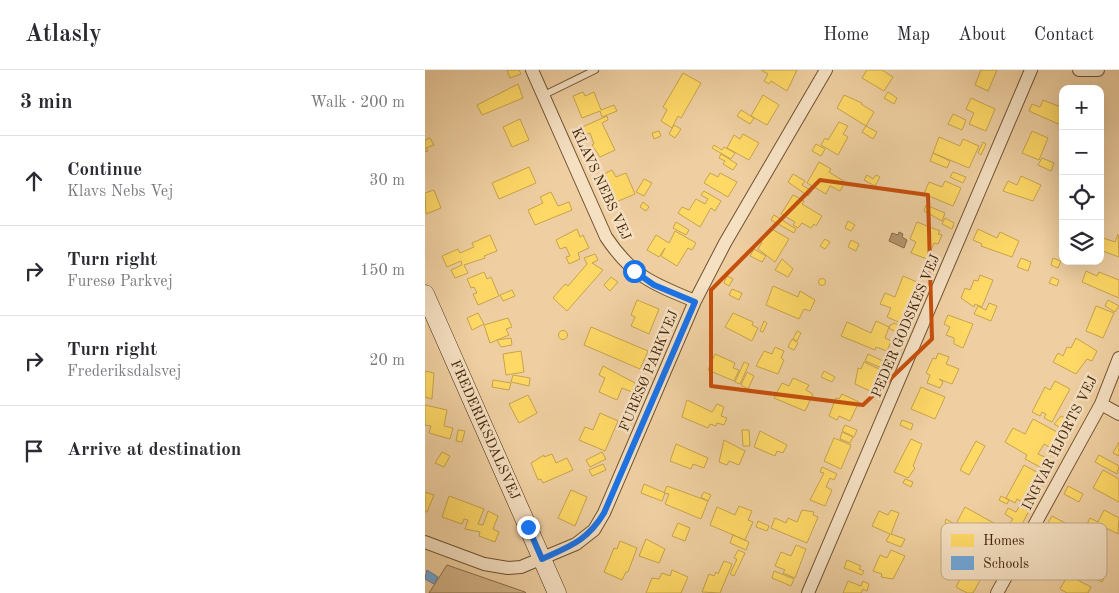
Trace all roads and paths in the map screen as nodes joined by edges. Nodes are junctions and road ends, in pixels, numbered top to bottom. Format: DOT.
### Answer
graph roads {
  1 [pos="532,70"];
  2 [pos="595,70"];
  3 [pos="826,70"];
  4 [pos="1031,70"];
  5 [pos="1079,70"];
  6 [pos="1099,70"];
  7 [pos="543,96"];
  8 [pos="425,294"];
  9 [pos="695,302"];
  10 [pos="1119,358"];
  11 [pos="1101,404"];
  12 [pos="1119,414"];
  13 [pos="1036,523"];
  14 [pos="425,542"];
  15 [pos="542,559"];
  16 [pos="1004,580"];
  17 [pos="557,593"];
  18 [pos="808,593"];
  19 [pos="997,593"];
  1 -- 7 [label="street, KLAVS NEBS VEJ"];
  2 -- 7 [label="lane"];
  3 -- 9 [label="street, FURESØ PARKVEJ"];
  4 -- 18 [label="street, PEDER GODSKES VEJ"];
  5 -- 6 [label="street"];
  7 -- 9 [label="street, KLAVS NEBS VEJ"];
  8 -- 15 [label="street, FREDERIKSDALSVEJ"];
  9 -- 15 [label="street, FURESØ PARKVEJ"];
  10 -- 11 [label="street, INGVAR HJORTS VEJ"];
  11 -- 12 [label="street"];
  11 -- 13 [label="street, INGVAR HJORTS VEJ"];
  14 -- 15 [label="street, FURESØ PARKVEJ"];
  15 -- 17 [label="street, FREDERIKSDALSVEJ"];
  16 -- 19 [label="street, INGVAR HJORTS VEJ"];
}
